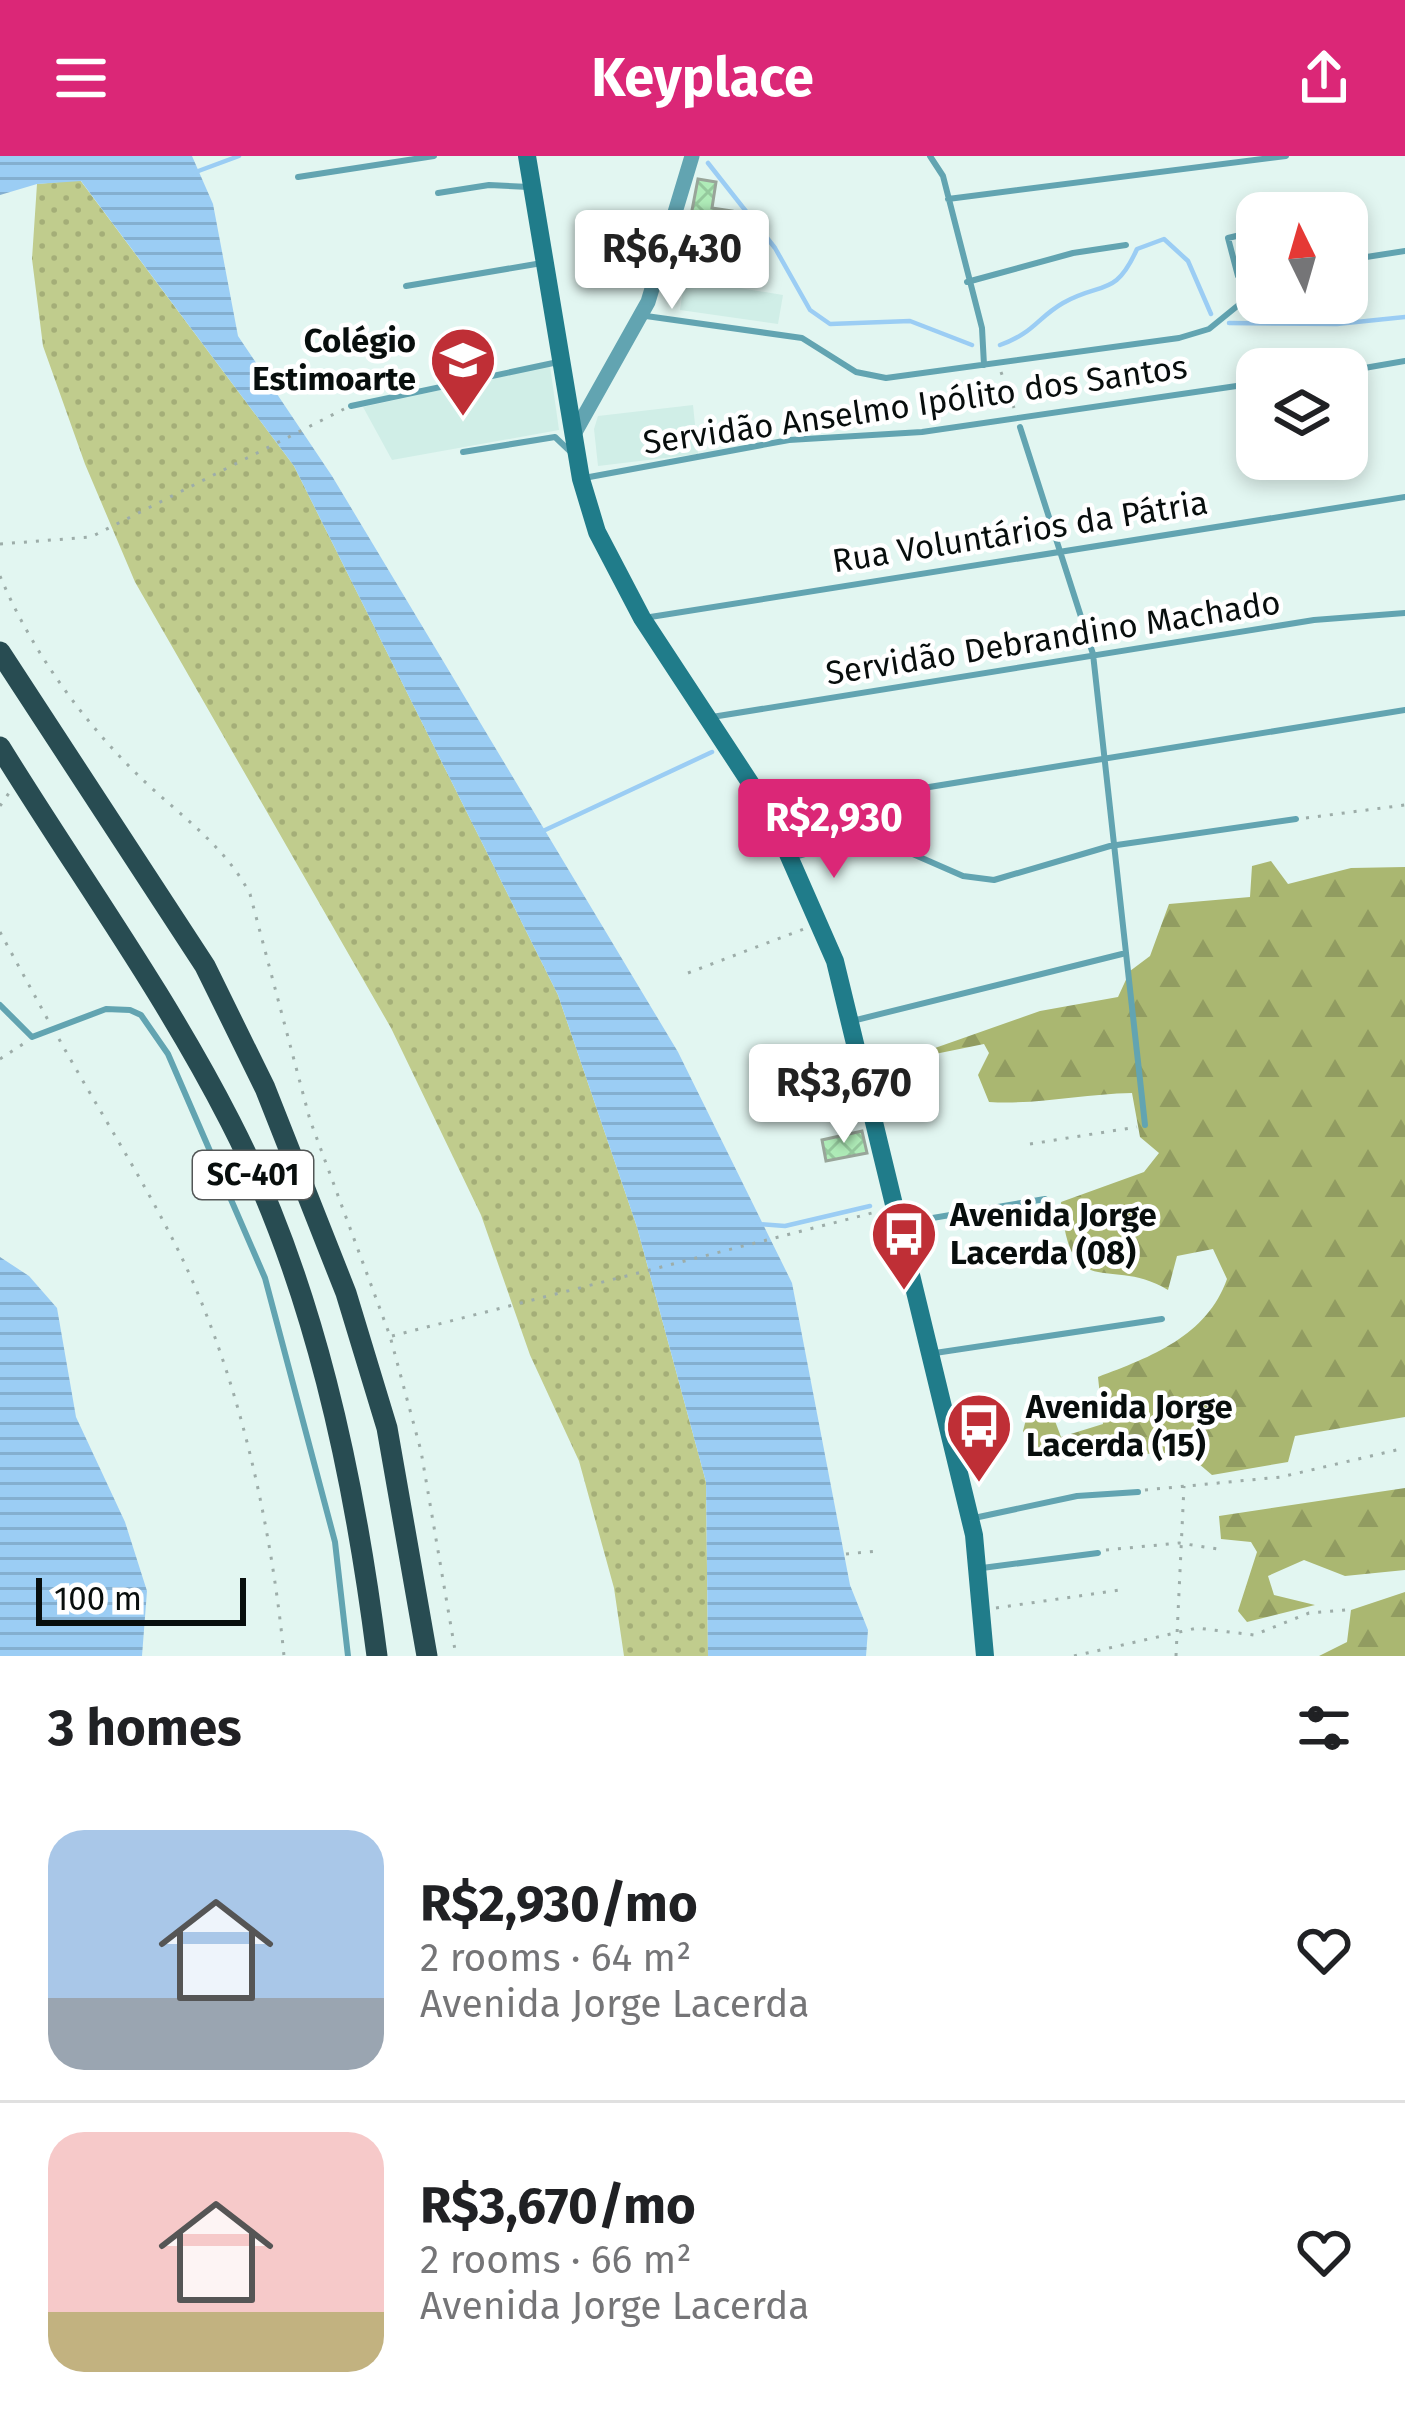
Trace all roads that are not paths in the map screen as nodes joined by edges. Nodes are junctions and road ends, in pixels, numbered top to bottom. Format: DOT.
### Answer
graph roads {
  1 [pos="434,156"];
  2 [pos="527,156"];
  3 [pos="692,156"];
  4 [pos="930,156"];
  5 [pos="1286,156"];
  6 [pos="298,177"];
  7 [pos="532,187"];
  8 [pos="438,193"];
  9 [pos="949,199"];
  10 [pos="1236,236"];
  11 [pos="1126,245"];
  12 [pos="1405,251"];
  13 [pos="1368,257"];
  14 [pos="545,263"];
  15 [pos="1236,268"];
  16 [pos="967,282"];
  17 [pos="406,286"];
  18 [pos="1236,311"];
  19 [pos="642,315"];
  20 [pos="1405,361"];
  21 [pos="562,362"];
  22 [pos="984,366"];
  23 [pos="1368,367"];
  24 [pos="1236,386"];
  25 [pos="350,406"];
  26 [pos="1020,427"];
  27 [pos="574,434"];
  28 [pos="464,452"];
  29 [pos="578,458"];
  30 [pos="581,479"];
  31 [pos="1405,497"];
  32 [pos="1060,550"];
  33 [pos="1405,613"];
  34 [pos="643,618"];
  35 [pos="0,652"];
  36 [pos="1093,654"];
  37 [pos="1405,710"];
  38 [pos="709,717"];
  39 [pos="0,748"];
  40 [pos="1102,759"];
  41 [pos="770,813"];
  42 [pos="1297,819"];
  43 [pos="1110,846"];
  44 [pos="793,857"];
  45 [pos="1122,954"];
  46 [pos="0,1005"];
  47 [pos="4,1016"];
  48 [pos="850,1022"];
  49 [pos="1144,1125"];
  50 [pos="1045,1199"];
  51 [pos="898,1216"];
  52 [pos="1162,1319"];
  53 [pos="932,1354"];
  54 [pos="1138,1492"];
  55 [pos="970,1519"];
  56 [pos="1099,1553"];
  57 [pos="979,1568"];
  58 [pos="348,1656"];
  59 [pos="377,1656"];
  60 [pos="427,1656"];
  61 [pos="986,1656"];
  1 -- 6 [label="lane"];
  2 -- 7 [label="main road"];
  3 -- 19 [label="street"];
  4 -- 9 [label="lane"];
  5 -- 9 [label="lane"];
  7 -- 8 [label="lane"];
  7 -- 14 [label="main road"];
  9 -- 16 [label="lane"];
  10 -- 15 [label="lane"];
  11 -- 16 [label="lane"];
  12 -- 13 [label="lane"];
  14 -- 17 [label="lane"];
  14 -- 21 [label="main road"];
  16 -- 22 [label="lane"];
  18 -- 22 [label="lane"];
  19 -- 22 [label="lane"];
  19 -- 27 [label="street"];
  20 -- 23 [label="lane"];
  21 -- 25 [label="lane"];
  21 -- 27 [label="main road"];
  24 -- 30 [label="lane, Servidão Anselmo Ipólito dos Santos"];
  26 -- 32 [label="lane"];
  27 -- 29 [label="main road"];
  28 -- 29 [label="lane"];
  29 -- 30 [label="main road"];
  30 -- 34 [label="main road"];
  31 -- 32 [label="lane, Rua Voluntários da Pátria"];
  32 -- 34 [label="lane, Rua Voluntários da Pátria"];
  32 -- 36 [label="lane"];
  33 -- 36 [label="lane, Servidão Debrandino Machado"];
  34 -- 38 [label="main road"];
  35 -- 60 [label="highway, SC-401"];
  36 -- 38 [label="lane, Servidão Debrandino Machado"];
  36 -- 40 [label="lane"];
  37 -- 40 [label="lane"];
  38 -- 41 [label="main road"];
  39 -- 59 [label="highway, SC-401"];
  40 -- 41 [label="lane"];
  40 -- 43 [label="lane"];
  41 -- 44 [label="main road"];
  42 -- 43 [label="lane"];
  43 -- 44 [label="lane"];
  43 -- 45 [label="lane"];
  44 -- 48 [label="main road"];
  45 -- 48 [label="lane"];
  45 -- 49 [label="lane"];
  46 -- 47 [label="lane"];
  47 -- 58 [label="lane"];
  48 -- 51 [label="main road"];
  50 -- 51 [label="lane"];
  51 -- 53 [label="main road"];
  52 -- 53 [label="lane"];
  53 -- 55 [label="main road"];
  54 -- 55 [label="lane"];
  55 -- 57 [label="main road"];
  56 -- 57 [label="lane"];
  57 -- 61 [label="main road"];
}
